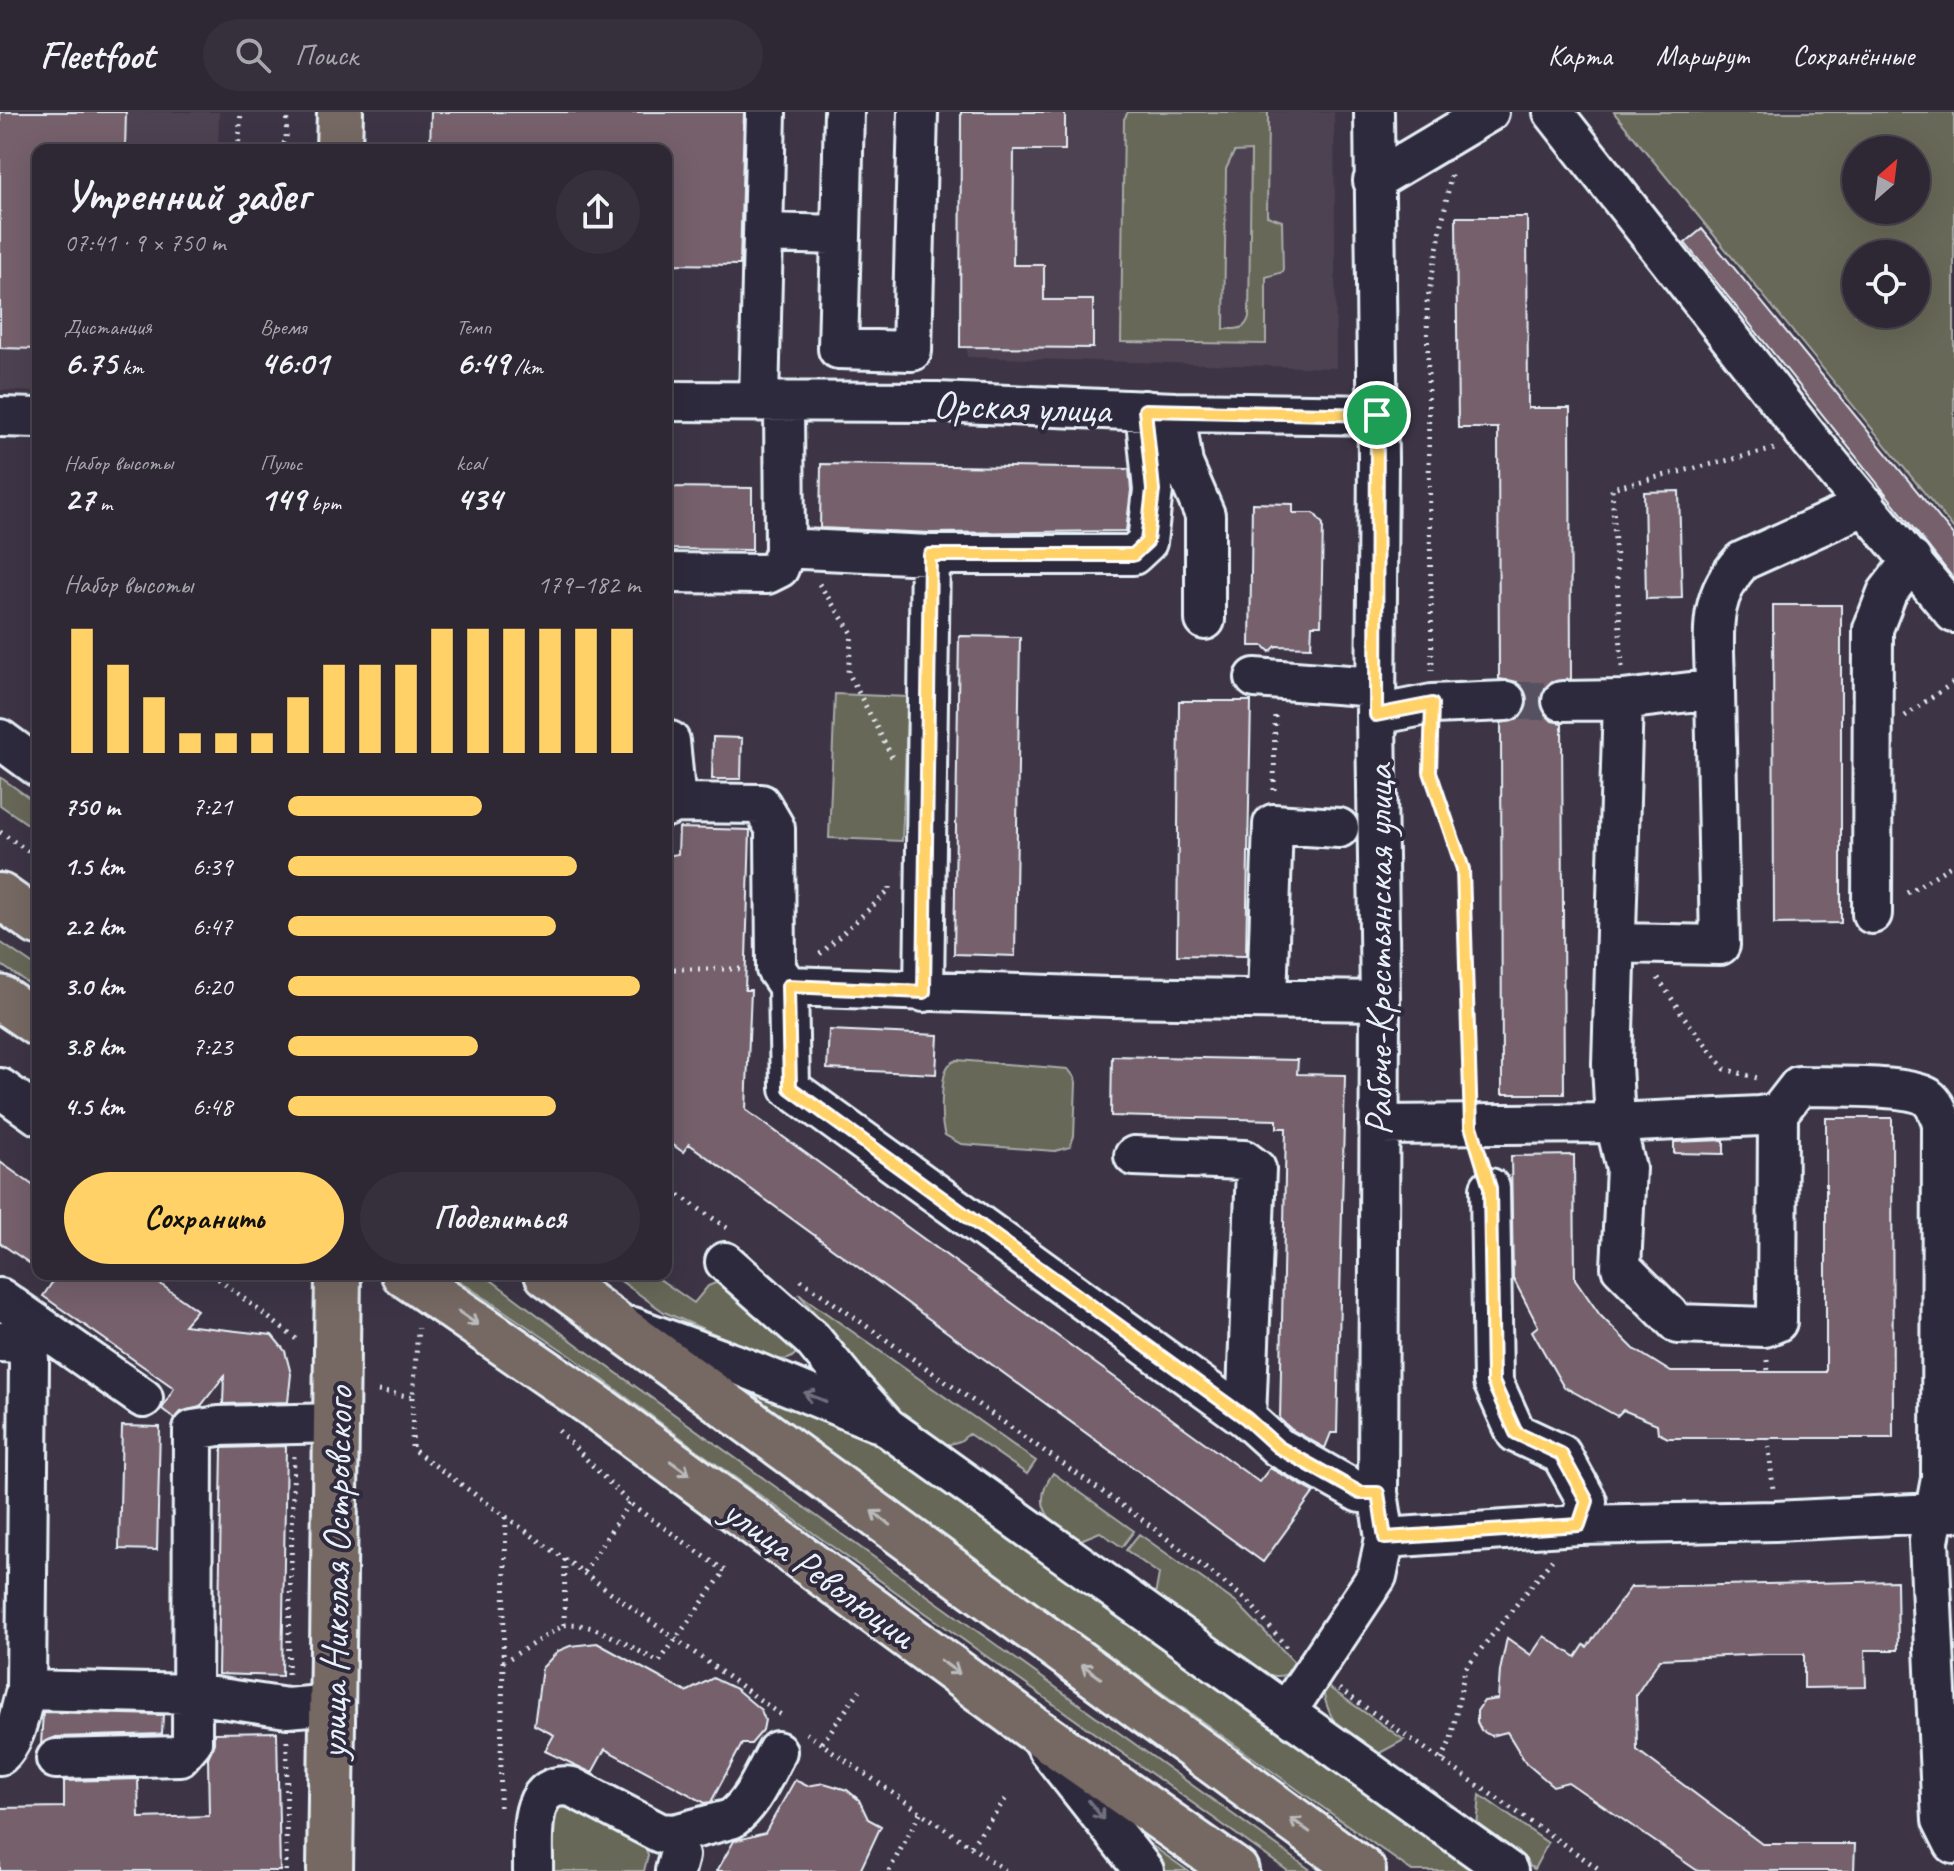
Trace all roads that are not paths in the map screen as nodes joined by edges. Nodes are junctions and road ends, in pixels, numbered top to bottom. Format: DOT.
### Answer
graph roads {
  1 [pos="340,112"];
  2 [pos="766,112"];
  3 [pos="844,112"];
  4 [pos="918,112"];
  5 [pos="1374,112"];
  6 [pos="1489,112"];
  7 [pos="1553,112"];
  8 [pos="339,144"];
  9 [pos="1373,181"];
  10 [pos="763,233"];
  11 [pos="841,235"];
  12 [pos="922,351"];
  13 [pos="672,401"];
  14 [pos="771,402"];
  15 [pos="922,402"];
  16 [pos="1160,411"];
  17 [pos="1377,415"];
  18 [pos="1866,505"];
  19 [pos="802,549"];
  20 [pos="930,555"];
  21 [pos="1912,560"];
  22 [pos="672,573"];
  23 [pos="1954,613"];
  24 [pos="1205,620"];
  25 [pos="1266,678"];
  26 [pos="1715,689"];
  27 [pos="1623,700"];
  28 [pos="1376,701"];
  29 [pos="1506,701"];
  30 [pos="1562,701"];
  31 [pos="0,739"];
  32 [pos="32,763"];
  33 [pos="672,805"];
  34 [pos="1339,828"];
  35 [pos="0,896"];
  36 [pos="1872,914"];
  37 [pos="32,919"];
  38 [pos="1617,943"];
  39 [pos="788,986"];
  40 [pos="924,992"];
  41 [pos="1267,999"];
  42 [pos="1380,1001"];
  43 [pos="0,1088"];
  44 [pos="1774,1097"];
  45 [pos="32,1111"];
  46 [pos="1615,1123"];
  47 [pos="1379,1125"];
  48 [pos="1134,1156"];
  49 [pos="1490,1188"];
  50 [pos="727,1246"];
  51 [pos="337,1280"];
  52 [pos="413,1280"];
  53 [pos="555,1280"];
  54 [pos="0,1298"];
  55 [pos="609,1319"];
  56 [pos="0,1342"];
  57 [pos="143,1398"];
  58 [pos="1246,1418"];
  59 [pos="316,1423"];
  60 [pos="887,1427"];
  61 [pos="1378,1493"];
  62 [pos="1945,1512"];
  63 [pos="1579,1525"];
  64 [pos="1385,1538"];
  65 [pos="26,1690"];
  66 [pos="194,1694"];
  67 [pos="333,1704"];
  68 [pos="1287,1711"];
  69 [pos="1031,1727"];
  70 [pos="790,1735"];
  71 [pos="0,1755"];
  72 [pos="56,1759"];
  73 [pos="1954,1844"];
  74 [pos="330,1871"];
  75 [pos="533,1871"];
  76 [pos="1144,1871"];
  77 [pos="1236,1871"];
  78 [pos="1363,1871"];
  79 [pos="1508,1871"];
  1 -- 8 [label="main road"];
  2 -- 10 [label="street"];
  3 -- 11 [label="street"];
  4 -- 11 [label="street"];
  5 -- 9 [label="street, Рабоче-Крестьянская улица"];
  6 -- 9 [label="street"];
  7 -- 18 [label="street"];
  9 -- 17 [label="street, Рабоче-Крестьянская улица"];
  10 -- 11 [label="street"];
  10 -- 14 [label="street"];
  12 -- 15 [label="street"];
  13 -- 14 [label="street, Орская улица"];
  14 -- 15 [label="street, Орская улица"];
  14 -- 22 [label="street"];
  15 -- 16 [label="street, Орская улица"];
  16 -- 17 [label="street, Орская улица"];
  16 -- 20 [label="street"];
  16 -- 24 [label="street"];
  17 -- 28 [label="street, Рабоче-Крестьянская улица"];
  18 -- 21 [label="street"];
  18 -- 26 [label="street"];
  19 -- 20 [label="street"];
  20 -- 40 [label="street"];
  21 -- 23 [label="street"];
  21 -- 36 [label="street"];
  25 -- 28 [label="street"];
  26 -- 27 [label="street"];
  26 -- 38 [label="street"];
  27 -- 30 [label="street"];
  27 -- 38 [label="street"];
  28 -- 29 [label="street"];
  28 -- 42 [label="street, Рабоче-Крестьянская улица"];
  31 -- 32 [label="street"];
  33 -- 39 [label="street"];
  34 -- 41 [label="street"];
  35 -- 37 [label="main road"];
  38 -- 46 [label="street"];
  39 -- 40 [label="street"];
  39 -- 58 [label="street"];
  40 -- 41 [label="street"];
  41 -- 42 [label="street"];
  42 -- 47 [label="street, Рабоче-Крестьянская улица"];
  43 -- 45 [label="street"];
  44 -- 46 [label="street"];
  44 -- 46 [label="street"];
  44 -- 62 [label="street"];
  46 -- 47 [label="street"];
  47 -- 61 [label="street, Рабоче-Крестьянская улица"];
  48 -- 58 [label="street"];
  49 -- 63 [label="street"];
  50 -- 60 [label="street"];
  51 -- 59 [label="main road, улица Николая Островского"];
  52 -- 69 [label="main road, улица Революции, one-way"];
  53 -- 55 [label="main road, улица Революции"];
  54 -- 57 [label="street"];
  60 -- 55 [label="street, one-way"];
  78 -- 55 [label="main road, улица Революции, one-way"];
  56 -- 65 [label="street"];
  58 -- 61 [label="street"];
  59 -- 66 [label="street"];
  59 -- 67 [label="main road, улица Николая Островского"];
  60 -- 68 [label="street"];
  61 -- 64 [label="street, Рабоче-Крестьянская улица"];
  62 -- 63 [label="street"];
  62 -- 73 [label="street"];
  63 -- 64 [label="street"];
  64 -- 68 [label="street, Рабоче-Крестьянская улица"];
  65 -- 66 [label="street"];
  65 -- 71 [label="street"];
  66 -- 67 [label="street"];
  66 -- 72 [label="street"];
  67 -- 74 [label="main road, улица Николая Островского"];
  68 -- 79 [label="street"];
  69 -- 76 [label="street, one-way"];
  69 -- 77 [label="main road, улица Революции"];
  70 -- 75 [label="street"];
}
